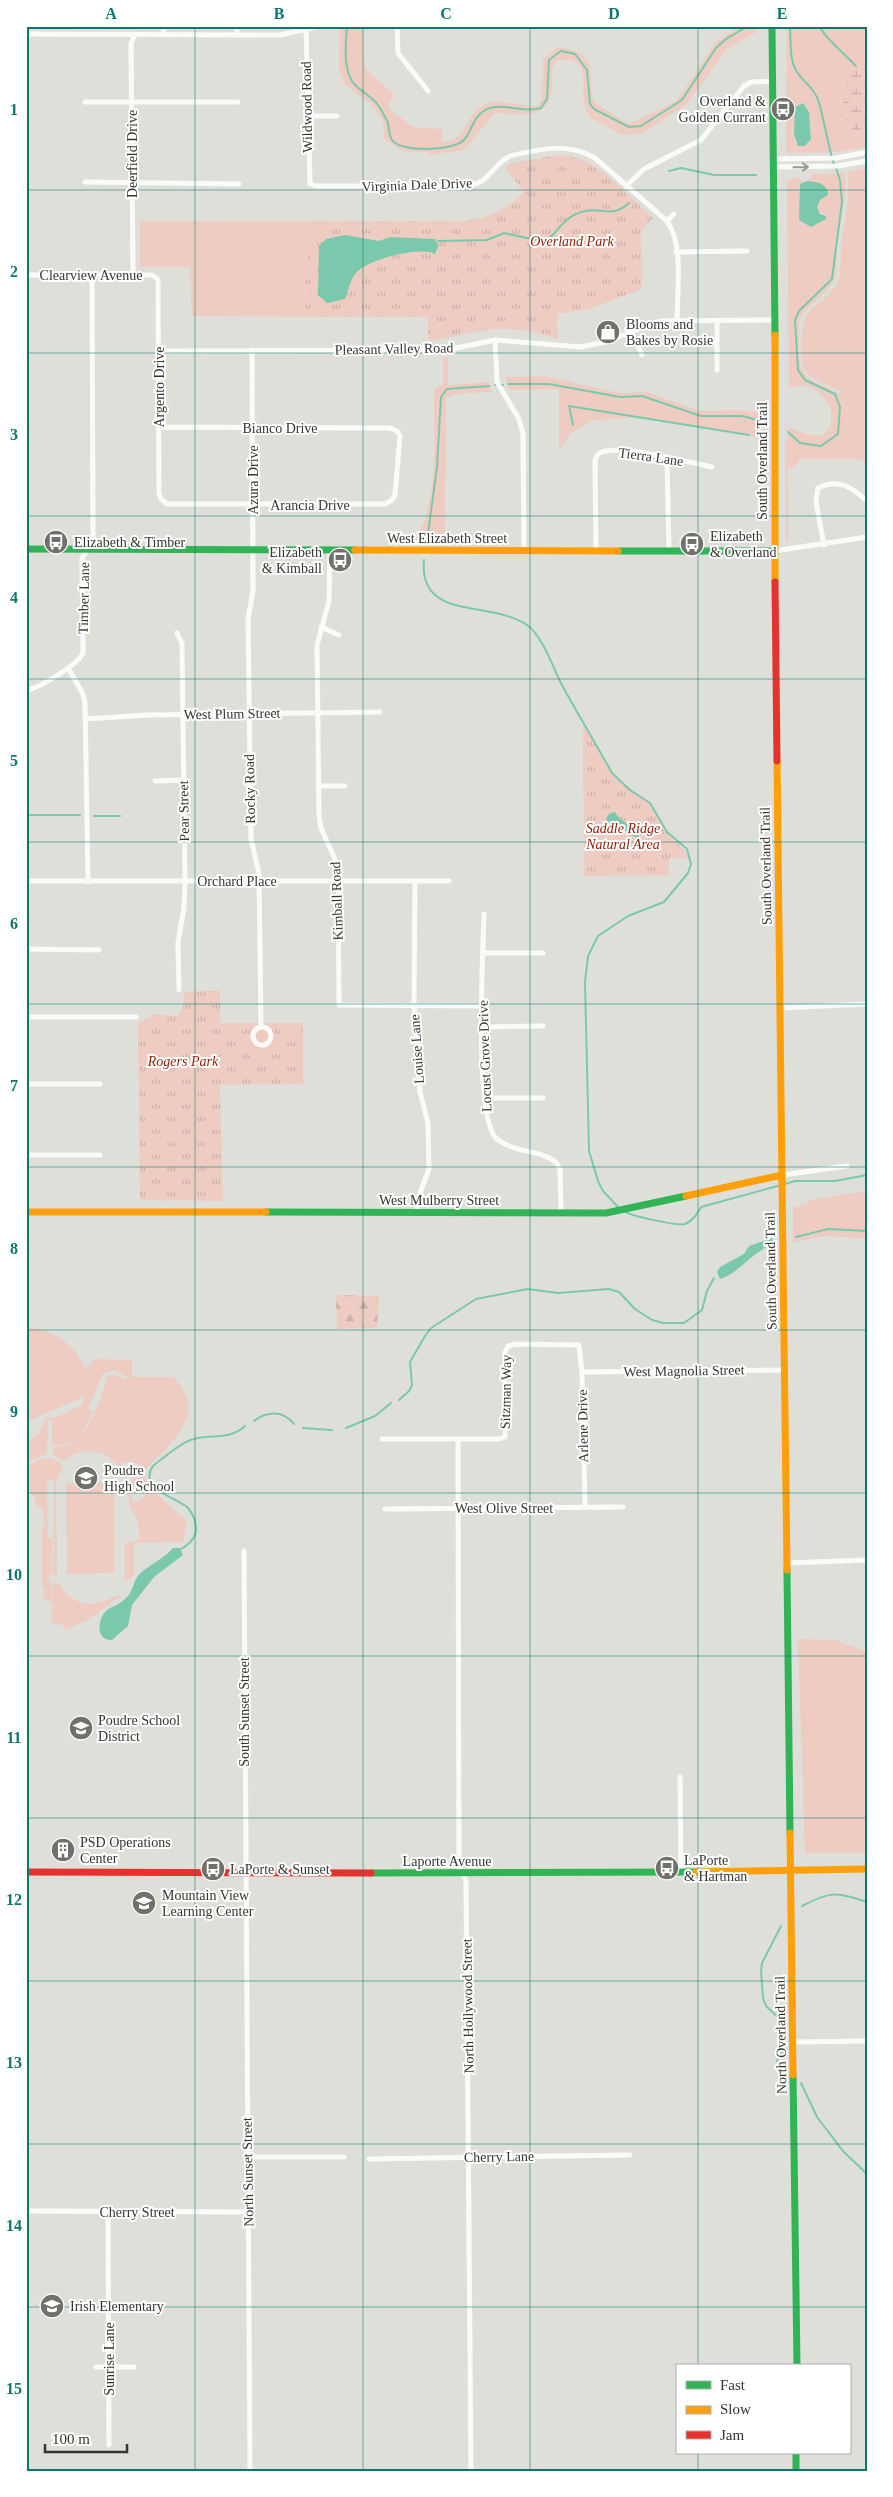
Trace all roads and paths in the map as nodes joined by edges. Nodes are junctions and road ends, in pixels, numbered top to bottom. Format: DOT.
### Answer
graph roads {
  1 [pos="164,26"];
  2 [pos="236,26"];
  3 [pos="320,26"];
  4 [pos="397,26"];
  5 [pos="772,26"];
  6 [pos="306,28"];
  7 [pos="26,34"];
  8 [pos="135,34"];
  9 [pos="164,34"];
  10 [pos="236,35"];
  11 [pos="772,81"];
  12 [pos="428,91"];
  13 [pos="85,102"];
  14 [pos="238,102"];
  15 [pos="132,103"];
  16 [pos="307,116"];
  17 [pos="337,116"];
  18 [pos="867,152"];
  19 [pos="844,157"];
  20 [pos="773,159"];
  21 [pos="867,161"];
  22 [pos="845,165"];
  23 [pos="773,167"];
  24 [pos="85,182"];
  25 [pos="132,183"];
  26 [pos="239,184"];
  27 [pos="310,184"];
  28 [pos="626,186"];
  29 [pos="674,214"];
  30 [pos="667,221"];
  31 [pos="747,251"];
  32 [pos="676,252"];
  33 [pos="26,275"];
  34 [pos="133,275"];
  35 [pos="92,276"];
  36 [pos="155,276"];
  37 [pos="774,320"];
  38 [pos="677,321"];
  39 [pos="717,321"];
  40 [pos="631,331"];
  41 [pos="495,340"];
  42 [pos="252,350"];
  43 [pos="159,351"];
  44 [pos="642,355"];
  45 [pos="717,370"];
  46 [pos="159,427"];
  47 [pos="252,428"];
  48 [pos="399,434"];
  49 [pos="668,458"];
  50 [pos="712,467"];
  51 [pos="161,499"];
  52 [pos="867,501"];
  53 [pos="253,505"];
  54 [pos="867,537"];
  55 [pos="824,545"];
  56 [pos="26,549"];
  57 [pos="88,550"];
  58 [pos="524,550"];
  59 [pos="252,551"];
  60 [pos="330,551"];
  61 [pos="774,551"];
  62 [pos="596,552"];
  63 [pos="669,552"];
  64 [pos="321,627"];
  65 [pos="177,633"];
  66 [pos="339,635"];
  67 [pos="68,668"];
  68 [pos="26,691"];
  69 [pos="317,712"];
  70 [pos="380,712"];
  71 [pos="249,714"];
  72 [pos="183,715"];
  73 [pos="85,719"];
  74 [pos="184,780"];
  75 [pos="155,781"];
  76 [pos="318,786"];
  77 [pos="345,786"];
  78 [pos="26,881"];
  79 [pos="185,881"];
  80 [pos="259,881"];
  81 [pos="338,881"];
  82 [pos="415,881"];
  83 [pos="449,881"];
  84 [pos="88,882"];
  85 [pos="484,914"];
  86 [pos="26,949"];
  87 [pos="99,950"];
  88 [pos="544,953"];
  89 [pos="483,954"];
  90 [pos="179,990"];
  91 [pos="867,1004"];
  92 [pos="414,1006"];
  93 [pos="483,1006"];
  94 [pos="780,1008"];
  95 [pos="26,1017"];
  96 [pos="136,1017"];
  97 [pos="483,1026"];
  98 [pos="543,1026"];
  99 [pos="261,1027"];
  100 [pos="26,1084"];
  101 [pos="100,1084"];
  102 [pos="486,1098"];
  103 [pos="543,1098"];
  104 [pos="26,1155"];
  105 [pos="100,1155"];
  106 [pos="848,1166"];
  107 [pos="782,1182"];
  108 [pos="26,1212"];
  109 [pos="417,1213"];
  110 [pos="560,1213"];
  111 [pos="508,1346"];
  112 [pos="785,1370"];
  113 [pos="582,1372"];
  114 [pos="458,1439"];
  115 [pos="382,1440"];
  116 [pos="585,1507"];
  117 [pos="623,1507"];
  118 [pos="459,1508"];
  119 [pos="385,1509"];
  120 [pos="244,1551"];
  121 [pos="867,1560"];
  122 [pos="787,1563"];
  123 [pos="790,1705"];
  124 [pos="680,1777"];
  125 [pos="867,1869"];
  126 [pos="791,1871"];
  127 [pos="26,1872"];
  128 [pos="246,1873"];
  129 [pos="461,1873"];
  130 [pos="680,1873"];
  131 [pos="867,2041"];
  132 [pos="794,2042"];
  133 [pos="630,2155"];
  134 [pos="248,2157"];
  135 [pos="344,2157"];
  136 [pos="469,2157"];
  137 [pos="369,2159"];
  138 [pos="26,2211"];
  139 [pos="248,2212"];
  140 [pos="108,2213"];
  141 [pos="798,2364"];
  142 [pos="96,2367"];
  143 [pos="109,2367"];
  144 [pos="134,2367"];
  145 [pos="110,2445"];
  146 [pos="796,2454"];
  147 [pos="250,2471"];
  148 [pos="471,2471"];
  149 [pos="796,2471"];
  1 -- 9 [label="street"];
  2 -- 10 [label="street"];
  3 -- 6 [label="street"];
  4 -- 12 [label="street"];
  5 -- 11 [label="main road, South Overland Trail"];
  6 -- 10 [label="street"];
  6 -- 16 [label="street, Wildwood Road"];
  7 -- 8 [label="street"];
  8 -- 9 [label="street"];
  8 -- 15 [label="street, Deerfield Drive"];
  9 -- 10 [label="street"];
  11 -- 20 [label="main road, South Overland Trail"];
  11 -- 28 [label="street"];
  13 -- 15 [label="street"];
  14 -- 15 [label="street"];
  15 -- 25 [label="street, Deerfield Drive"];
  16 -- 17 [label="street"];
  16 -- 27 [label="street, Wildwood Road"];
  18 -- 19 [label="street"];
  19 -- 20 [label="street"];
  19 -- 22 [label="street"];
  20 -- 23 [label="main road, South Overland Trail"];
  21 -- 22 [label="street"];
  23 -- 22 [label="street, one-way"];
  23 -- 37 [label="main road, South Overland Trail"];
  24 -- 25 [label="street"];
  25 -- 26 [label="street"];
  25 -- 34 [label="street, Deerfield Drive"];
  27 -- 28 [label="street, Virginia Dale Drive"];
  28 -- 30 [label="street, Virginia Dale Drive"];
  29 -- 30 [label="street"];
  30 -- 32 [label="street, Virginia Dale Drive"];
  31 -- 32 [label="street"];
  32 -- 38 [label="street, Virginia Dale Drive"];
  33 -- 35 [label="street, Clearview Avenue"];
  34 -- 35 [label="street, Clearview Avenue"];
  34 -- 36 [label="street, Clearview Avenue"];
  35 -- 57 [label="street, Timber Lane"];
  36 -- 43 [label="street, Argento Drive"];
  37 -- 39 [label="street, Pleasant Valley Road"];
  37 -- 61 [label="main road, South Overland Trail"];
  38 -- 39 [label="street, Pleasant Valley Road"];
  38 -- 40 [label="street, Pleasant Valley Road"];
  39 -- 45 [label="street"];
  40 -- 41 [label="street, Pleasant Valley Road"];
  40 -- 44 [label="street"];
  41 -- 42 [label="street, Pleasant Valley Road"];
  41 -- 58 [label="street"];
  42 -- 43 [label="street, Pleasant Valley Road"];
  42 -- 47 [label="street, Azura Drive"];
  43 -- 46 [label="street, Argento Drive"];
  46 -- 47 [label="street, Bianco Drive"];
  46 -- 51 [label="street, Argento Drive"];
  47 -- 48 [label="street, Bianco Drive"];
  47 -- 53 [label="street, Azura Drive"];
  48 -- 53 [label="street, Arancia Drive"];
  49 -- 50 [label="street, Tierra Lane"];
  49 -- 62 [label="street, Tierra Lane"];
  49 -- 63 [label="street"];
  51 -- 53 [label="street, Arancia Drive"];
  52 -- 55 [label="street"];
  53 -- 59 [label="street, Azura Drive"];
  54 -- 55 [label="street, West Elizabeth Street"];
  55 -- 61 [label="street, West Elizabeth Street"];
  56 -- 57 [label="main road, West Elizabeth Street"];
  57 -- 59 [label="main road, West Elizabeth Street"];
  57 -- 67 [label="street, Timber Lane"];
  58 -- 60 [label="main road, West Elizabeth Street"];
  58 -- 62 [label="main road, West Elizabeth Street"];
  59 -- 60 [label="main road, West Elizabeth Street"];
  59 -- 71 [label="street, Rocky Road"];
  60 -- 64 [label="street, Kimball Road"];
  61 -- 63 [label="main road, West Elizabeth Street"];
  61 -- 94 [label="main road, South Overland Trail"];
  62 -- 63 [label="main road, West Elizabeth Street"];
  64 -- 66 [label="street"];
  64 -- 69 [label="street, Kimball Road"];
  65 -- 72 [label="street, Pear Street"];
  67 -- 68 [label="street"];
  67 -- 73 [label="street"];
  69 -- 70 [label="street, West Plum Street"];
  69 -- 71 [label="street, West Plum Street"];
  69 -- 76 [label="street, Kimball Road"];
  71 -- 72 [label="street, West Plum Street"];
  71 -- 80 [label="street, Rocky Road"];
  72 -- 73 [label="street, West Plum Street"];
  72 -- 74 [label="street, Pear Street"];
  73 -- 84 [label="street"];
  74 -- 75 [label="street"];
  74 -- 79 [label="street, Pear Street"];
  76 -- 77 [label="street"];
  76 -- 81 [label="street, Kimball Road"];
  78 -- 84 [label="street, Orchard Place"];
  79 -- 80 [label="street, Orchard Place"];
  79 -- 84 [label="street, Orchard Place"];
  79 -- 90 [label="street, Pear Street"];
  80 -- 81 [label="street, Orchard Place"];
  80 -- 99 [label="street, Rocky Road"];
  81 -- 82 [label="street, Orchard Place"];
  81 -- 92 [label="street, Kimball Road"];
  82 -- 83 [label="street, Orchard Place"];
  82 -- 92 [label="street, Louise Lane"];
  85 -- 89 [label="street, Locust Grove Drive"];
  86 -- 87 [label="street"];
  88 -- 89 [label="street"];
  89 -- 93 [label="street, Locust Grove Drive"];
  91 -- 94 [label="street"];
  92 -- 93 [label="street, Kimball Road"];
  92 -- 109 [label="street, Louise Lane"];
  93 -- 97 [label="street, Locust Grove Drive"];
  94 -- 107 [label="main road, South Overland Trail"];
  95 -- 96 [label="street"];
  97 -- 98 [label="street"];
  97 -- 102 [label="street, Locust Grove Drive"];
  100 -- 101 [label="street"];
  102 -- 103 [label="street"];
  102 -- 110 [label="street, Locust Grove Drive"];
  104 -- 105 [label="street"];
  106 -- 107 [label="street, West Mulberry Street"];
  107 -- 110 [label="main road, West Mulberry Street"];
  107 -- 112 [label="main road, South Overland Trail"];
  108 -- 109 [label="main road, West Mulberry Street"];
  109 -- 110 [label="main road, West Mulberry Street"];
  111 -- 113 [label="street, Arlene Drive"];
  111 -- 114 [label="street, Sitzman Way"];
  112 -- 113 [label="street, West Magnolia Street"];
  112 -- 122 [label="main road, South Overland Trail"];
  113 -- 116 [label="street, Arlene Drive"];
  114 -- 115 [label="street"];
  114 -- 118 [label="street, North Hollywood Street"];
  116 -- 117 [label="street, West Olive Street"];
  116 -- 118 [label="street, West Olive Street"];
  118 -- 119 [label="street, West Olive Street"];
  118 -- 129 [label="street, North Hollywood Street"];
  120 -- 128 [label="street, South Sunset Street"];
  121 -- 122 [label="street"];
  122 -- 123 [label="main road, South Overland Trail"];
  123 -- 126 [label="main road, North Overland Trail"];
  124 -- 130 [label="street"];
  125 -- 126 [label="main road, Laporte Avenue"];
  126 -- 130 [label="main road, Laporte Avenue"];
  126 -- 132 [label="main road, North Overland Trail"];
  127 -- 128 [label="main road, Laporte Avenue"];
  128 -- 129 [label="main road, Laporte Avenue"];
  128 -- 134 [label="street, North Sunset Street"];
  129 -- 130 [label="main road, Laporte Avenue"];
  129 -- 136 [label="street, North Hollywood Street"];
  131 -- 132 [label="street"];
  132 -- 141 [label="main road, North Overland Trail"];
  133 -- 136 [label="street, Cherry Lane"];
  134 -- 135 [label="street"];
  134 -- 139 [label="street, North Sunset Street"];
  136 -- 137 [label="street, Cherry Lane"];
  136 -- 148 [label="street, North Hollywood Street"];
  138 -- 140 [label="street, Cherry Street"];
  139 -- 140 [label="street, Cherry Street"];
  139 -- 147 [label="street, North Sunset Street"];
  140 -- 143 [label="street, Sunrise Lane"];
  142 -- 143 [label="street"];
  143 -- 144 [label="street"];
  143 -- 145 [label="street, Sunrise Lane"];
  146 -- 149 [label="main road"];
}
